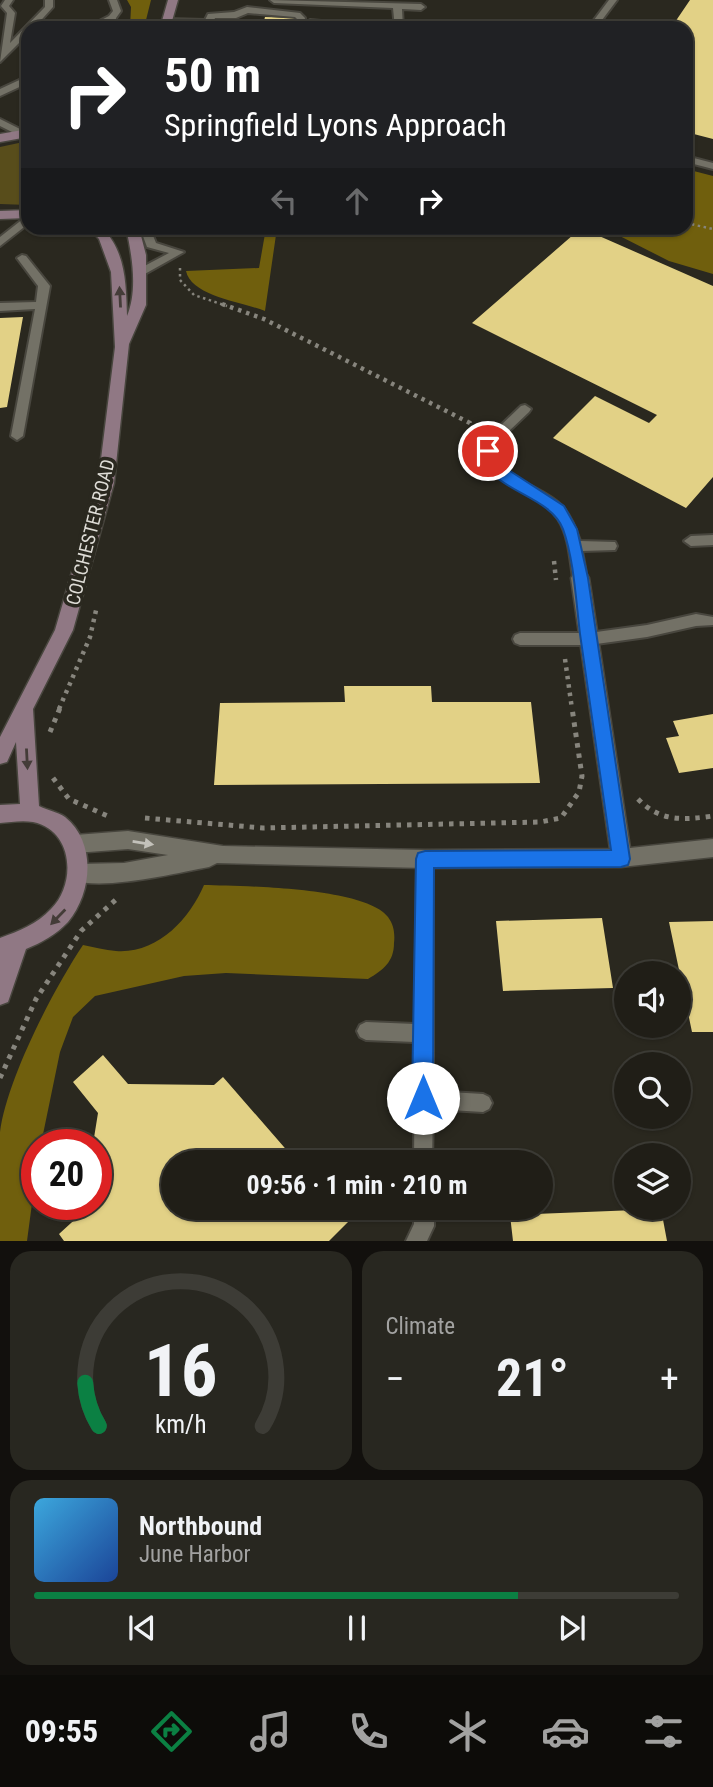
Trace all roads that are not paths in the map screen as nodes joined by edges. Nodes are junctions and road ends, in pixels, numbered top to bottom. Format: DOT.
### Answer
graph roads {
  1 [pos="0,0"];
  2 [pos="9,0"];
  3 [pos="49,0"];
  4 [pos="113,0"];
  5 [pos="173,0"];
  6 [pos="274,0"];
  7 [pos="613,0"];
  8 [pos="397,6"];
  9 [pos="421,6"];
  10 [pos="41,12"];
  11 [pos="14,13"];
  12 [pos="112,18"];
  13 [pos="33,21"];
  14 [pos="105,21"];
  15 [pos="109,21"];
  16 [pos="112,21"];
  17 [pos="167,21"];
  18 [pos="209,21"];
  19 [pos="301,21"];
  20 [pos="398,21"];
  21 [pos="597,21"];
  22 [pos="21,35"];
  23 [pos="2,56"];
  24 [pos="21,82"];
  25 [pos="0,84"];
  26 [pos="12,87"];
  27 [pos="0,93"];
  28 [pos="0,122"];
  29 [pos="21,132"];
  30 [pos="21,134"];
  31 [pos="0,138"];
  32 [pos="693,161"];
  33 [pos="713,166"];
  34 [pos="0,215"];
  35 [pos="21,216"];
  36 [pos="21,223"];
  37 [pos="102,235"];
  38 [pos="135,235"];
  39 [pos="147,235"];
  40 [pos="0,243"];
  41 [pos="22,258"];
  42 [pos="139,273"];
  43 [pos="41,305"];
  44 [pos="0,307"];
  45 [pos="122,347"];
  46 [pos="525,409"];
  47 [pos="17,436"];
  48 [pos="713,540"];
  49 [pos="691,541"];
  50 [pos="574,546"];
  51 [pos="610,546"];
  52 [pos="580,578"];
  53 [pos="708,621"];
  54 [pos="520,639"];
  55 [pos="589,639"];
  56 [pos="24,707"];
  57 [pos="0,756"];
  58 [pos="30,812"];
  59 [pos="0,814"];
  60 [pos="75,844"];
  61 [pos="713,848"];
  62 [pos="223,855"];
  63 [pos="425,859"];
  64 [pos="621,859"];
  65 [pos="80,873"];
  66 [pos="8,946"];
  67 [pos="0,994"];
  68 [pos="366,1031"];
  69 [pos="422,1033"];
  70 [pos="423,1098"];
  71 [pos="483,1102"];
  72 [pos="423,1150"];
  73 [pos="424,1220"];
  74 [pos="416,1241"];
  1 -- 2 [label="lane"];
  2 -- 11 [label="lane"];
  3 -- 10 [label="lane"];
  4 -- 12 [label="lane"];
  5 -- 17 [label="main road"];
  6 -- 8 [label="lane"];
  7 -- 21 [label="lane"];
  8 -- 9 [label="lane"];
  8 -- 20 [label="lane"];
  10 -- 11 [label="lane"];
  10 -- 13 [label="lane"];
  11 -- 23 [label="lane"];
  12 -- 14 [label="lane"];
  12 -- 15 [label="lane"];
  12 -- 16 [label="lane"];
  18 -- 19 [label="lane"];
  22 -- 23 [label="lane"];
  24 -- 26 [label="lane"];
  25 -- 26 [label="lane"];
  26 -- 27 [label="lane"];
  28 -- 29 [label="lane"];
  30 -- 31 [label="main road"];
  32 -- 33 [label="lane"];
  34 -- 35 [label="main road"];
  36 -- 40 [label="lane"];
  45 -- 37 [label="main road, COLCHESTER ROAD, one-way"];
  38 -- 42 [label="main road, COLCHESTER ROAD"];
  39 -- 42 [label="lane"];
  41 -- 43 [label="lane"];
  42 -- 45 [label="main road, COLCHESTER ROAD"];
  43 -- 44 [label="lane"];
  43 -- 47 [label="lane"];
  45 -- 56 [label="main road, COLCHESTER ROAD"];
  46 -- 50 [label="lane"];
  48 -- 49 [label="lane"];
  50 -- 51 [label="lane"];
  50 -- 52 [label="lane"];
  52 -- 55 [label="street"];
  53 -- 55 [label="lane"];
  54 -- 55 [label="lane"];
  55 -- 64 [label="street"];
  56 -- 57 [label="main road, COLCHESTER ROAD"];
  56 -- 58 [label="main road, one-way"];
  58 -- 59 [label="main road"];
  58 -- 60 [label="main road"];
  60 -- 62 [label="street, one-way"];
  60 -- 65 [label="main road"];
  61 -- 64 [label="street"];
  62 -- 63 [label="street"];
  62 -- 65 [label="street"];
  63 -- 64 [label="street"];
  63 -- 69 [label="lane"];
  65 -- 66 [label="main road, one-way"];
  66 -- 67 [label="main road"];
  68 -- 69 [label="lane"];
  69 -- 70 [label="lane"];
  70 -- 71 [label="lane"];
  70 -- 72 [label="lane"];
  73 -- 74 [label="lane"];
}
